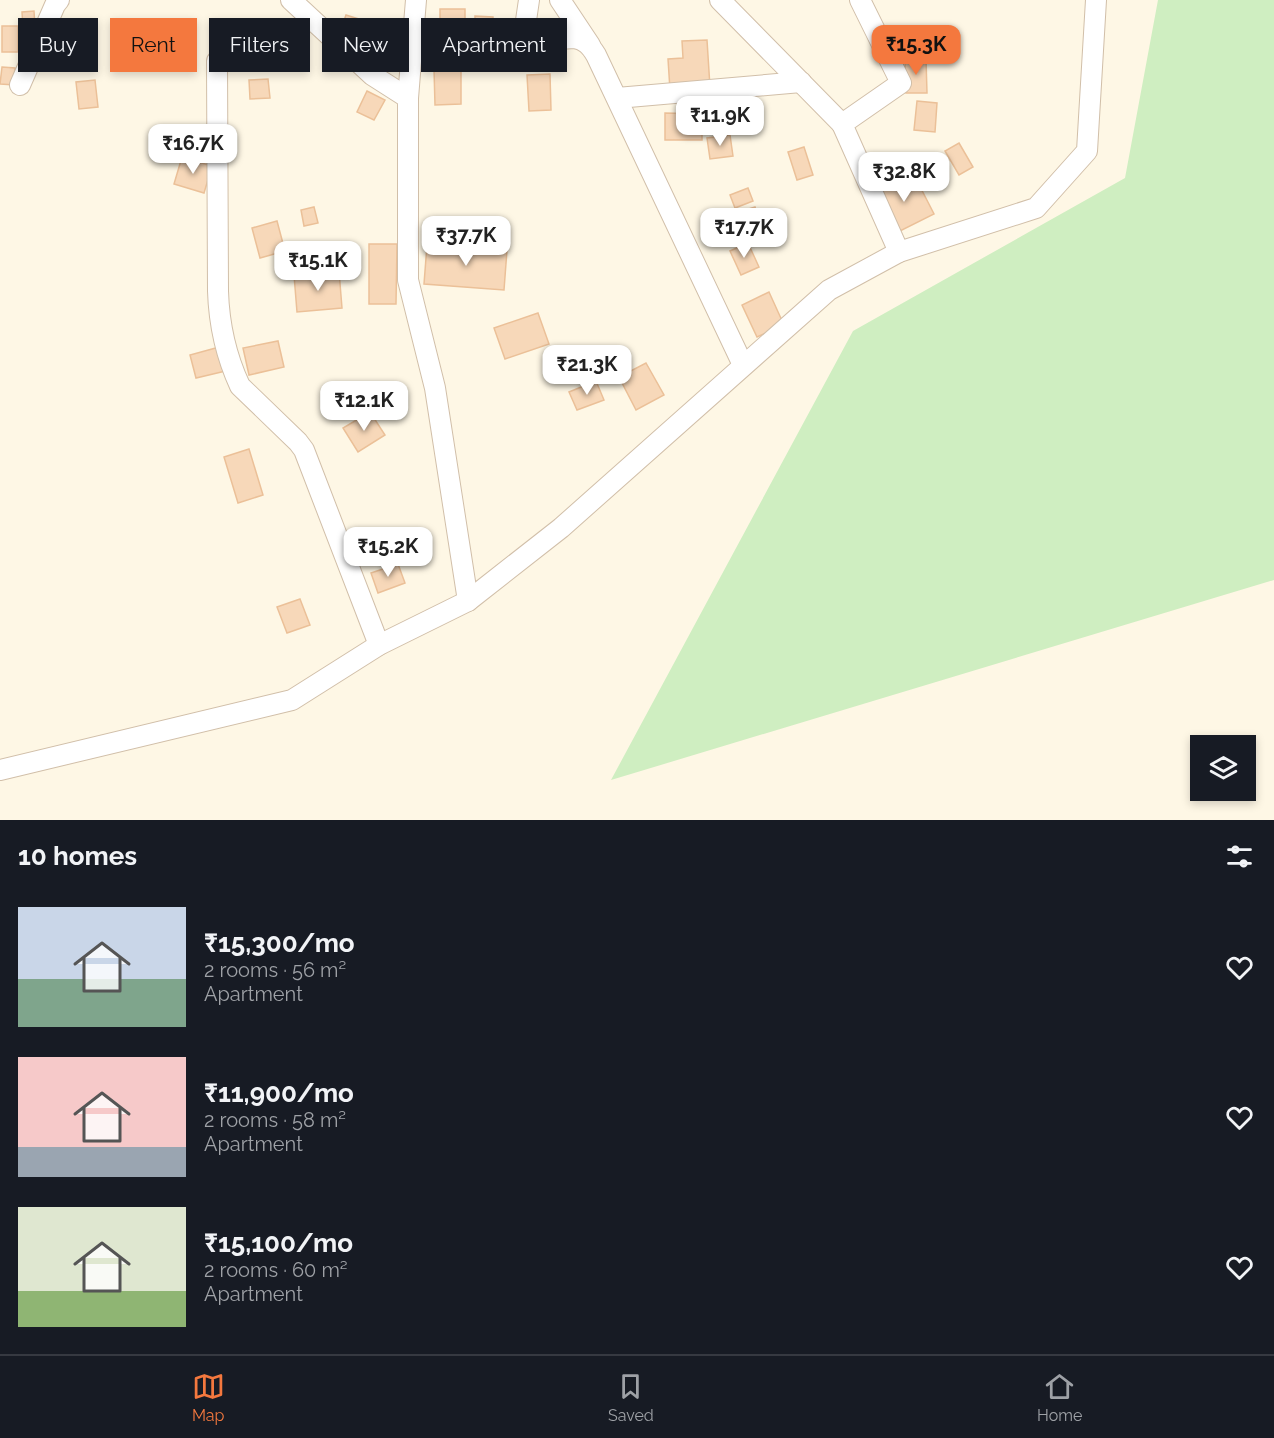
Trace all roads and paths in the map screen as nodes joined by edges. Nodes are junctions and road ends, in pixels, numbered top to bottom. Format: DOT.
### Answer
graph roads {
  1 [pos="59,0"];
  2 [pos="291,0"];
  3 [pos="416,0"];
  4 [pos="529,0"];
  5 [pos="560,0"];
  6 [pos="720,0"];
  7 [pos="860,0"];
  8 [pos="1096,0"];
  9 [pos="526,18"];
  10 [pos="567,38"];
  11 [pos="590,45"];
  12 [pos="421,48"];
  13 [pos="412,49"];
  14 [pos="217,72"];
  15 [pos="801,82"];
  16 [pos="20,85"];
  17 [pos="408,98"];
  18 [pos="617,98"];
  19 [pos="842,124"];
  20 [pos="899,252"];
  21 [pos="743,365"];
  22 [pos="468,601"];
  23 [pos="378,645"];
  24 [pos="0,770"];
  1 -- 16 [label="street"];
  2 -- 17 [label="street"];
  3 -- 13 [label="street"];
  4 -- 9 [label="street"];
  5 -- 11 [label="street"];
  6 -- 15 [label="street"];
  7 -- 19 [label="street"];
  8 -- 20 [label="street"];
  10 -- 11 [label="street"];
  11 -- 18 [label="street"];
  12 -- 13 [label="street"];
  13 -- 17 [label="street"];
  14 -- 23 [label="street"];
  15 -- 18 [label="street"];
  15 -- 19 [label="street"];
  17 -- 22 [label="street"];
  18 -- 21 [label="street"];
  19 -- 20 [label="street"];
  20 -- 21 [label="street"];
  21 -- 22 [label="street"];
  22 -- 23 [label="street"];
  23 -- 24 [label="street"];
}
